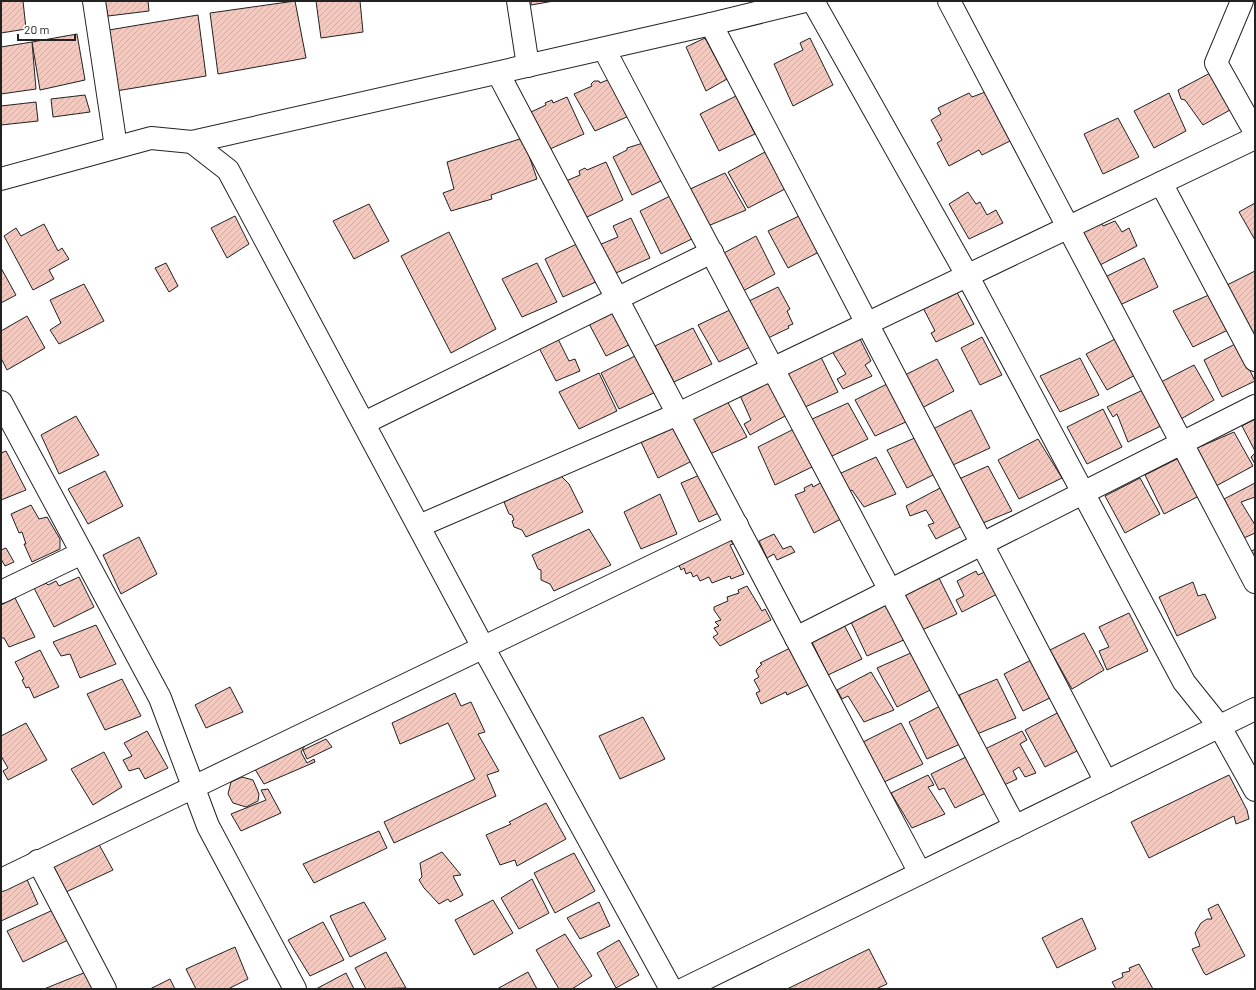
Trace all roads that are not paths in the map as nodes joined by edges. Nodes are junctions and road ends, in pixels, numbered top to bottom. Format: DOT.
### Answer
graph roads {
  1 [pos="94,1"];
  2 [pos="518,1"];
  3 [pos="805,1"];
  4 [pos="813,1"];
  5 [pos="948,1"];
  6 [pos="1242,1"];
  7 [pos="711,24"];
  8 [pos="604,49"];
  9 [pos="528,66"];
  10 [pos="498,73"];
  11 [pos="1255,132"];
  12 [pos="1255,138"];
  13 [pos="192,142"];
  14 [pos="116,148"];
  15 [pos="1,179"];
  16 [pos="1161,183"];
  17 [pos="1068,228"];
  18 [pos="712,252"];
  19 [pos="967,275"];
  20 [pos="617,299"];
  21 [pos="868,323"];
  22 [pos="1255,360"];
  23 [pos="774,368"];
  24 [pos="1,402"];
  25 [pos="1255,406"];
  26 [pos="678,414"];
  27 [pos="364,423"];
  28 [pos="1182,443"];
  29 [pos="1083,494"];
  30 [pos="737,525"];
  31 [pos="418,526"];
  32 [pos="983,544"];
  33 [pos="82,553"];
  34 [pos="1255,582"];
  35 [pos="891,590"];
  36 [pos="1,592"];
  37 [pos="796,638"];
  38 [pos="483,647"];
  39 [pos="1255,710"];
  40 [pos="1220,727"];
  41 [pos="1106,782"];
  42 [pos="194,786"];
  43 [pos="1255,790"];
  44 [pos="1015,827"];
  45 [pos="38,862"];
  46 [pos="920,873"];
  47 [pos="1,880"];
  48 [pos="290,988"];
  49 [pos="105,989"];
  50 [pos="671,989"];
  51 [pos="684,989"];
  1 -- 14 [label="street"];
  2 -- 9 [label="street"];
  3 -- 7 [label="street"];
  4 -- 19 [label="street"];
  5 -- 17 [label="street"];
  6 -- 11 [label="street"];
  7 -- 8 [label="street"];
  7 -- 21 [label="street"];
  8 -- 9 [label="street"];
  8 -- 18 [label="street"];
  9 -- 10 [label="street"];
  10 -- 13 [label="street"];
  10 -- 20 [label="street"];
  12 -- 16 [label="street"];
  13 -- 14 [label="street"];
  13 -- 27 [label="street"];
  14 -- 15 [label="street"];
  16 -- 17 [label="street"];
  16 -- 22 [label="street"];
  17 -- 19 [label="street"];
  17 -- 28 [label="street"];
  18 -- 20 [label="street"];
  18 -- 23 [label="street"];
  19 -- 21 [label="street"];
  19 -- 29 [label="street"];
  20 -- 26 [label="street"];
  20 -- 27 [label="street"];
  21 -- 23 [label="street"];
  21 -- 32 [label="street"];
  23 -- 26 [label="street"];
  23 -- 35 [label="street"];
  24 -- 33 [label="street"];
  25 -- 28 [label="street"];
  26 -- 30 [label="street"];
  26 -- 31 [label="street"];
  27 -- 31 [label="street"];
  28 -- 29 [label="street"];
  28 -- 34 [label="street"];
  29 -- 32 [label="street"];
  29 -- 40 [label="street"];
  30 -- 37 [label="street"];
  30 -- 38 [label="street"];
  31 -- 38 [label="street"];
  32 -- 35 [label="street"];
  32 -- 41 [label="street"];
  33 -- 36 [label="street"];
  33 -- 42 [label="street"];
  35 -- 37 [label="street"];
  35 -- 44 [label="street"];
  37 -- 46 [label="street"];
  38 -- 42 [label="street"];
  38 -- 50 [label="street"];
  39 -- 40 [label="street"];
  40 -- 41 [label="street"];
  40 -- 43 [label="street"];
  41 -- 44 [label="street"];
  42 -- 45 [label="street"];
  42 -- 48 [label="street"];
  44 -- 46 [label="street"];
  45 -- 47 [label="street"];
  45 -- 49 [label="street"];
  46 -- 51 [label="street"];
}
